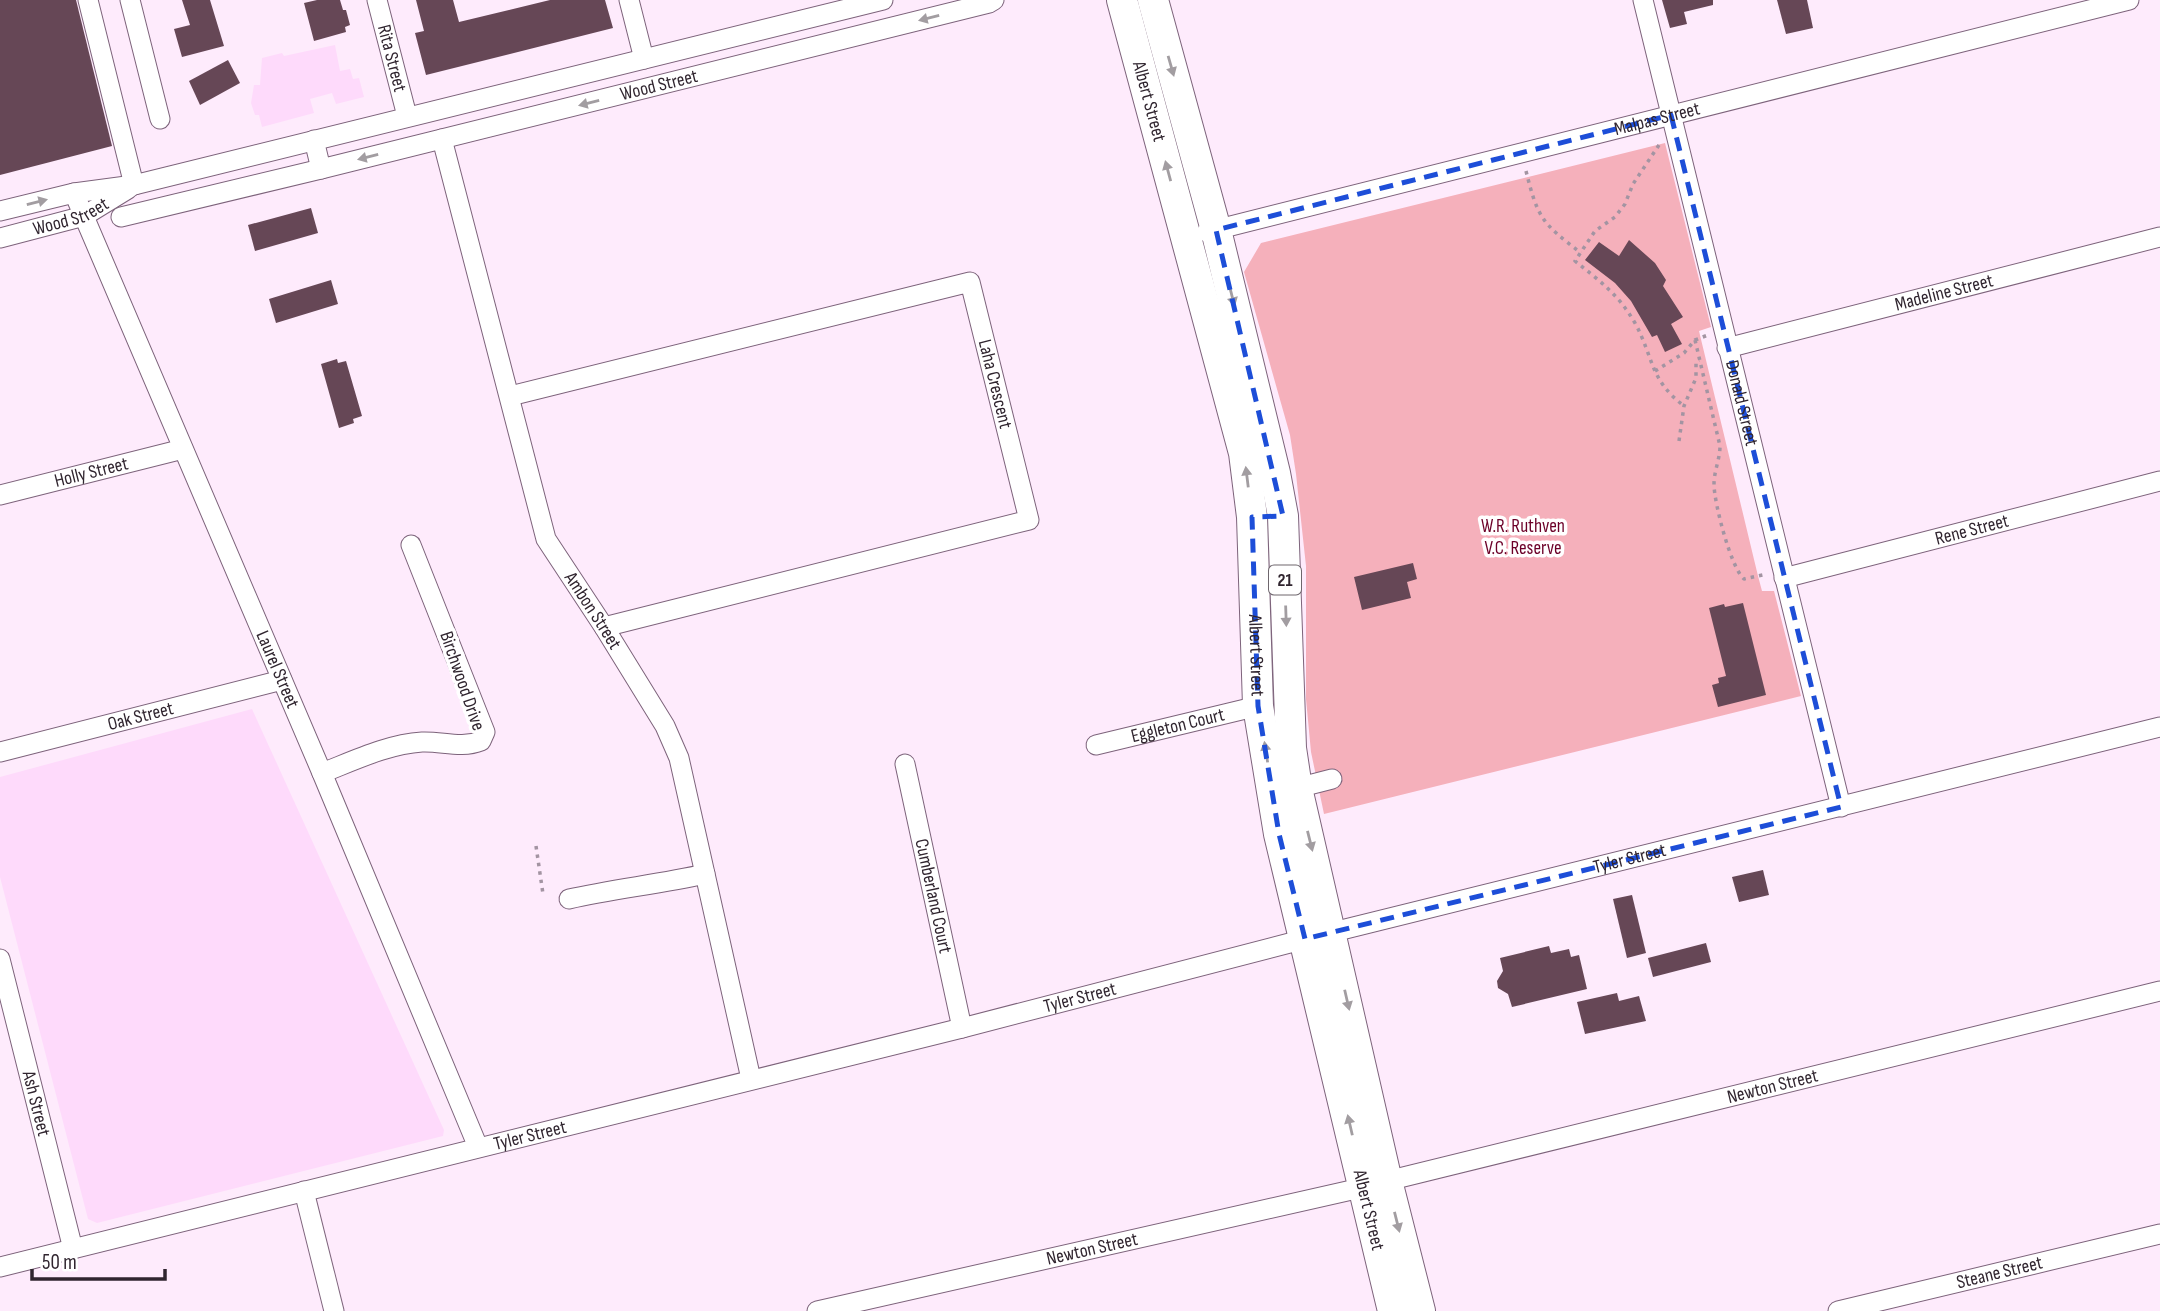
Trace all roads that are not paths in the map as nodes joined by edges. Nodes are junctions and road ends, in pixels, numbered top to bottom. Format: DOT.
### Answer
graph roads {
  1 [pos="88,0"];
  2 [pos="130,0"];
  3 [pos="377,0"];
  4 [pos="629,0"];
  5 [pos="883,0"];
  6 [pos="994,0"];
  7 [pos="1122,0"];
  8 [pos="1153,0"];
  9 [pos="1643,0"];
  10 [pos="2129,0"];
  11 [pos="644,59"];
  12 [pos="1671,115"];
  13 [pos="407,116"];
  14 [pos="160,119"];
  15 [pos="442,139"];
  16 [pos="314,140"];
  17 [pos="321,169"];
  18 [pos="134,185"];
  19 [pos="74,193"];
  20 [pos="0,211"];
  21 [pos="84,216"];
  22 [pos="121,217"];
  23 [pos="1216,230"];
  24 [pos="1186,237"];
  25 [pos="2160,237"];
  26 [pos="0,238"];
  27 [pos="1727,348"];
  28 [pos="510,396"];
  29 [pos="183,449"];
  30 [pos="2160,481"];
  31 [pos="0,495"];
  32 [pos="1283,516"];
  33 [pos="1252,517"];
  34 [pos="411,545"];
  35 [pos="1783,574"];
  36 [pos="604,627"];
  37 [pos="282,680"];
  38 [pos="1258,706"];
  39 [pos="2160,727"];
  40 [pos="1096,745"];
  41 [pos="0,752"];
  42 [pos="905,764"];
  43 [pos="322,773"];
  44 [pos="1332,779"];
  45 [pos="1297,788"];
  46 [pos="1841,807"];
  47 [pos="705,874"];
  48 [pos="569,899"];
  49 [pos="1319,936"];
  50 [pos="0,959"];
  51 [pos="2160,991"];
  52 [pos="5,996"];
  53 [pos="962,1028"];
  54 [pos="751,1079"];
  55 [pos="478,1147"];
  56 [pos="1376,1184"];
  57 [pos="304,1191"];
  58 [pos="2160,1234"];
  59 [pos="73,1249"];
  60 [pos="0,1267"];
  61 [pos="893,1302"];
  62 [pos="334,1311"];
  63 [pos="817,1311"];
  64 [pos="1393,1311"];
  65 [pos="1420,1311"];
  66 [pos="1838,1311"];
  1 -- 18 [label="street"];
  2 -- 14 [label="street"];
  3 -- 13 [label="street, Rita Street"];
  4 -- 11 [label="street"];
  5 -- 11 [label="street, Wood Street"];
  6 -- 15 [label="street, Wood Street, one-way"];
  24 -- 7 [label="highway, Albert Street / 21, one-way"];
  8 -- 23 [label="highway, Albert Street / 21, one-way"];
  9 -- 12 [label="street, Donald Street"];
  10 -- 12 [label="street, Malpas Street"];
  11 -- 13 [label="street, Wood Street"];
  12 -- 23 [label="street, Malpas Street"];
  12 -- 27 [label="street, Donald Street"];
  13 -- 16 [label="street, Wood Street"];
  15 -- 17 [label="street, Wood Street, one-way"];
  15 -- 28 [label="street, Ambon Street"];
  16 -- 17 [label="street"];
  16 -- 18 [label="street, Wood Street"];
  17 -- 22 [label="street, Wood Street"];
  18 -- 19 [label="street, Wood Street"];
  18 -- 21 [label="street, Wood Street"];
  20 -- 19 [label="street, Wood Street, one-way"];
  19 -- 21 [label="street, Laurel Street"];
  21 -- 26 [label="street, Wood Street"];
  21 -- 29 [label="street, Laurel Street"];
  23 -- 24 [label="street, Malpas Street"];
  23 -- 32 [label="highway, Albert Street / 21, one-way"];
  33 -- 24 [label="highway, Albert Street / 21, one-way"];
  25 -- 27 [label="street, Madeline Street"];
  27 -- 35 [label="street, Donald Street"];
  28 -- 36 [label="street, Ambon Street"];
  28 -- 36 [label="street, Laha Crescent"];
  29 -- 31 [label="street, Holly Street"];
  29 -- 37 [label="street, Laurel Street"];
  30 -- 35 [label="street, Rene Street"];
  32 -- 33 [label="highway"];
  32 -- 45 [label="highway, Albert Street / 21, one-way"];
  33 -- 38 [label="highway, Albert Street / 21"];
  34 -- 43 [label="street, Birchwood Drive"];
  35 -- 46 [label="street, Donald Street"];
  36 -- 47 [label="street, Ambon Street"];
  37 -- 41 [label="street, Oak Street"];
  37 -- 43 [label="street, Laurel Street"];
  38 -- 40 [label="street, Eggleton Court"];
  49 -- 38 [label="highway, Albert Street / 21, one-way"];
  39 -- 46 [label="street, Tyler Street"];
  42 -- 53 [label="street, Cumberland Court"];
  43 -- 55 [label="street, Laurel Street"];
  44 -- 45 [label="street"];
  45 -- 49 [label="highway, Albert Street / 21, one-way"];
  46 -- 49 [label="street, Tyler Street"];
  47 -- 48 [label="street"];
  47 -- 54 [label="street, Ambon Street"];
  49 -- 53 [label="street, Tyler Street"];
  49 -- 56 [label="highway, Albert Street / 21"];
  50 -- 52 [label="street, Ash Street"];
  51 -- 56 [label="street, Newton Street"];
  52 -- 59 [label="street, Ash Street"];
  53 -- 54 [label="street, Tyler Street"];
  54 -- 55 [label="street, Tyler Street"];
  55 -- 57 [label="street, Tyler Street"];
  56 -- 61 [label="street, Newton Street"];
  56 -- 64 [label="highway, Albert Street / 21"];
  56 -- 65 [label="highway, Albert Street / 21, one-way"];
  57 -- 59 [label="street, Tyler Street"];
  57 -- 62 [label="street"];
  58 -- 66 [label="street, Steane Street"];
  59 -- 60 [label="street, Tyler Street"];
  61 -- 63 [label="street, Newton Street"];
}
